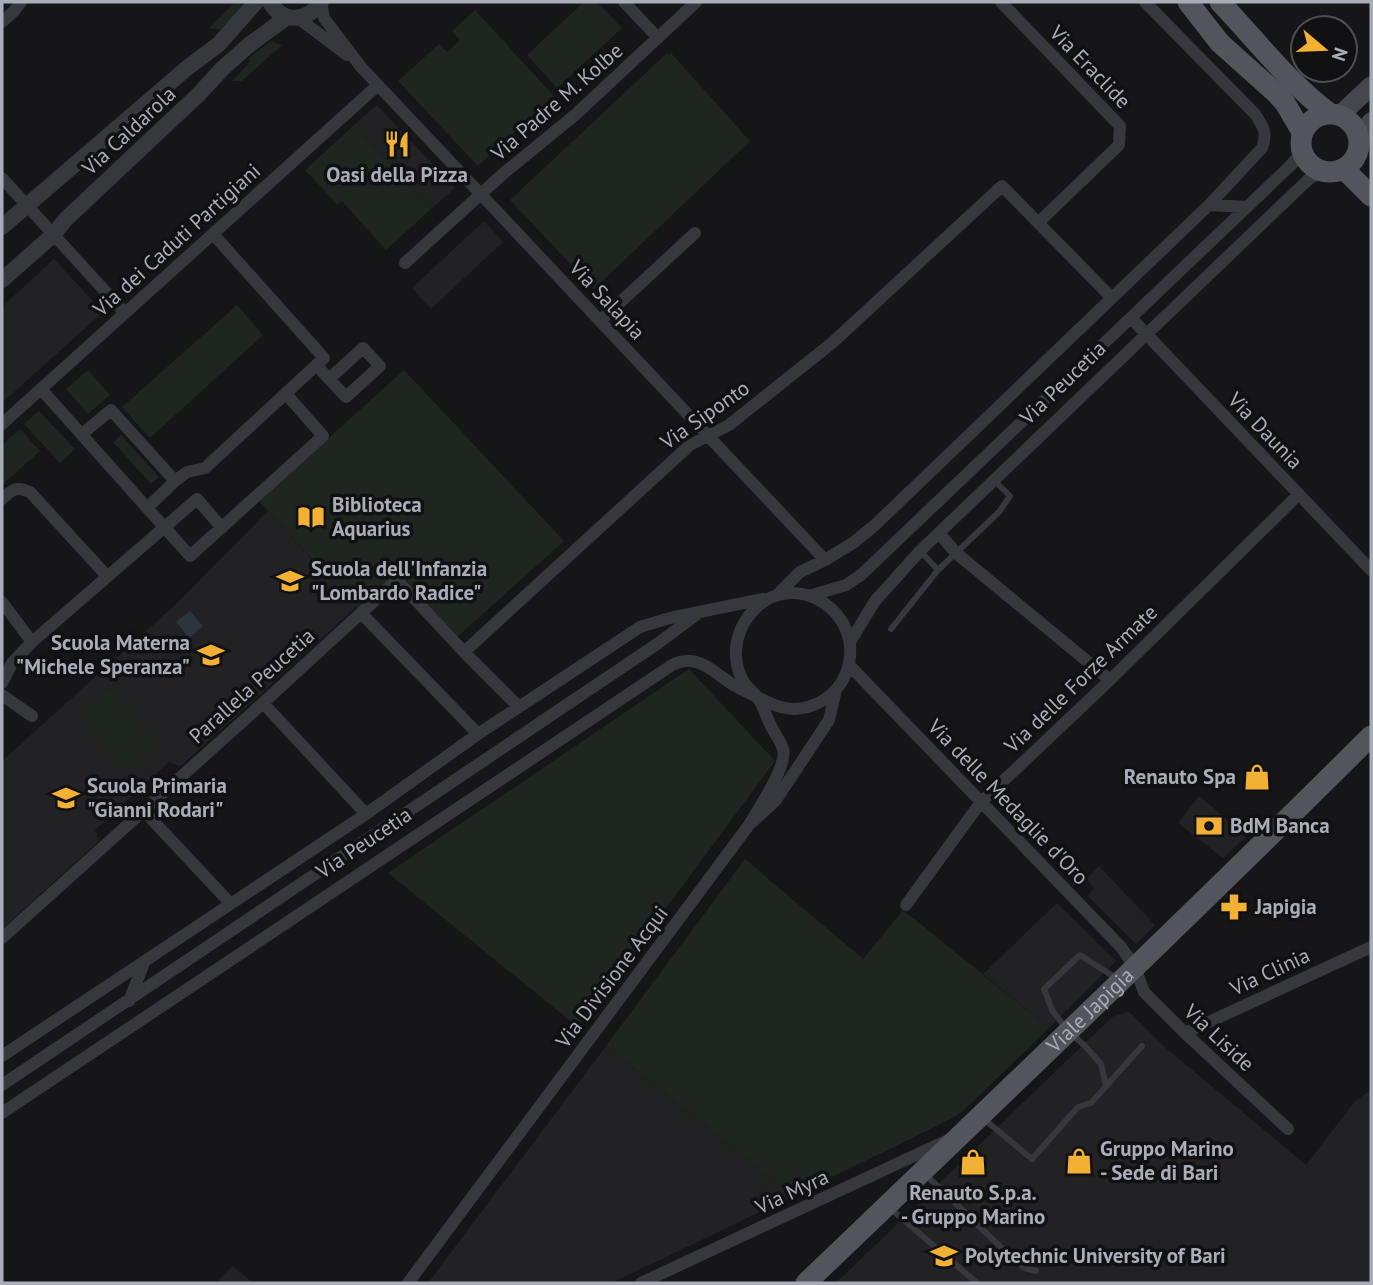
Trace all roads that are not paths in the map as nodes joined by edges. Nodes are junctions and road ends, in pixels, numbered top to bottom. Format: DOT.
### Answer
graph roads {
  1 [pos="21,2"];
  2 [pos="256,2"];
  3 [pos="270,2"];
  4 [pos="321,2"];
  5 [pos="624,2"];
  6 [pos="696,2"];
  7 [pos="1001,2"];
  8 [pos="1145,2"];
  9 [pos="1188,2"];
  10 [pos="1229,6"];
  11 [pos="293,17"];
  12 [pos="2,22"];
  13 [pos="658,38"];
  14 [pos="361,67"];
  15 [pos="378,85"];
  16 [pos="1371,86"];
  17 [pos="1335,114"];
  18 [pos="1302,142"];
  19 [pos="1365,142"];
  20 [pos="1334,170"];
  21 [pos="2,178"];
  22 [pos="481,194"];
  23 [pos="1371,196"];
  24 [pos="27,205"];
  25 [pos="1209,205"];
  26 [pos="1247,207"];
  27 [pos="1039,222"];
  28 [pos="2,227"];
  29 [pos="695,233"];
  30 [pos="213,234"];
  31 [pos="53,235"];
  32 [pos="405,263"];
  33 [pos="2,280"];
  34 [pos="1112,298"];
  35 [pos="125,313"];
  36 [pos="1131,318"];
  37 [pos="600,321"];
  38 [pos="1147,335"];
  39 [pos="317,366"];
  40 [pos="329,379"];
  41 [pos="41,389"];
  42 [pos="286,394"];
  43 [pos="2,424"];
  44 [pos="82,434"];
  45 [pos="708,435"];
  46 [pos="994,480"];
  47 [pos="175,481"];
  48 [pos="1299,494"];
  49 [pos="2,499"];
  50 [pos="147,508"];
  51 [pos="165,528"];
  52 [pos="222,528"];
  53 [pos="939,533"];
  54 [pos="920,551"];
  55 [pos="956,553"];
  56 [pos="825,560"];
  57 [pos="938,570"];
  58 [pos="1371,570"];
  59 [pos="107,576"];
  60 [pos="809,596"];
  61 [pos="773,597"];
  62 [pos="2,602"];
  63 [pos="361,613"];
  64 [pos="699,613"];
  65 [pos="891,629"];
  66 [pos="32,642"];
  67 [pos="850,642"];
  68 [pos="464,652"];
  69 [pos="849,665"];
  70 [pos="1110,680"];
  71 [pos="2,683"];
  72 [pos="836,690"];
  73 [pos="2,695"];
  74 [pos="757,697"];
  75 [pos="263,703"];
  76 [pos="519,707"];
  77 [pos="32,716"];
  78 [pos="478,734"];
  79 [pos="1371,736"];
  80 [pos="981,802"];
  81 [pos="143,810"];
  82 [pos="366,814"];
  83 [pos="749,825"];
  84 [pos="230,903"];
  85 [pos="906,905"];
  86 [pos="2,939"];
  87 [pos="1371,947"];
  88 [pos="144,962"];
  89 [pos="1128,974"];
  90 [pos="129,1001"];
  91 [pos="1068,1031"];
  92 [pos="1185,1033"];
  93 [pos="1142,1046"];
  94 [pos="2,1056"];
  95 [pos="2,1085"];
  96 [pos="1107,1086"];
  97 [pos="2,1113"];
  98 [pos="980,1115"];
  99 [pos="1288,1129"];
  100 [pos="959,1135"];
  101 [pos="923,1171"];
  102 [pos="887,1205"];
  103 [pos="1036,1271"];
  104 [pos="408,1283"];
  105 [pos="641,1283"];
  106 [pos="806,1283"];
  107 [pos="976,1283"];
  1 -- 12 [label="street"];
  2 -- 24 [label="street, Via Caldarola"];
  3 -- 11 [label="street"];
  4 -- 11 [label="street, Via Caldarola"];
  4 -- 14 [label="street, Via Salapia"];
  5 -- 13 [label="street"];
  6 -- 13 [label="street, Via Padre M. Kolbe"];
  7 -- 27 [label="street, Via Eraclide"];
  8 -- 25 [label="street, Via Peucetia"];
  9 -- 18 [label="main road"];
  10 -- 17 [label="main road"];
  11 -- 14 [label="street, Via Salapia"];
  11 -- 31 [label="street, Via Caldarola"];
  13 -- 22 [label="street, Via Padre M. Kolbe"];
  14 -- 15 [label="street, Via Salapia"];
  15 -- 22 [label="street, Via Salapia"];
  15 -- 30 [label="street, Via dei Caduti Partigiani"];
  16 -- 17 [label="main road"];
  17 -- 18 [label="main road"];
  17 -- 19 [label="main road"];
  18 -- 20 [label="main road"];
  18 -- 26 [label="street"];
  19 -- 20 [label="main road"];
  20 -- 23 [label="main road"];
  20 -- 38 [label="street, Via Peucetia"];
  21 -- 24 [label="street"];
  22 -- 32 [label="street, Via Padre M. Kolbe"];
  22 -- 37 [label="street, Via Salapia"];
  24 -- 28 [label="street, Via Caldarola"];
  24 -- 31 [label="street"];
  25 -- 26 [label="street"];
  25 -- 34 [label="street, Via Peucetia"];
  26 -- 36 [label="street"];
  27 -- 34 [label="street"];
  27 -- 45 [label="street, Via Siponto"];
  29 -- 37 [label="street"];
  30 -- 35 [label="street, Via dei Caduti Partigiani"];
  30 -- 39 [label="street"];
  31 -- 33 [label="street, Via Caldarola"];
  31 -- 35 [label="street"];
  34 -- 56 [label="street, Via Peucetia"];
  35 -- 41 [label="street, Via dei Caduti Partigiani"];
  36 -- 38 [label="street, Via Daunia"];
  36 -- 60 [label="street"];
  37 -- 45 [label="street, Via Salapia"];
  38 -- 46 [label="street, Via Peucetia"];
  38 -- 48 [label="street, Via Daunia"];
  39 -- 40 [label="street"];
  39 -- 42 [label="street"];
  41 -- 43 [label="street, Via dei Caduti Partigiani"];
  41 -- 44 [label="street"];
  42 -- 47 [label="street"];
  42 -- 52 [label="street"];
  44 -- 47 [label="street"];
  44 -- 50 [label="street"];
  45 -- 56 [label="street, Via Salapia"];
  45 -- 68 [label="street, Via Siponto"];
  46 -- 53 [label="street, Via Peucetia"];
  46 -- 55 [label="lane"];
  47 -- 50 [label="street"];
  48 -- 58 [label="street, Via Daunia"];
  48 -- 70 [label="street, Via delle Forze Armate"];
  49 -- 59 [label="street"];
  50 -- 51 [label="street"];
  51 -- 52 [label="street"];
  51 -- 52 [label="street"];
  51 -- 59 [label="street"];
  53 -- 54 [label="street, Via Peucetia"];
  53 -- 55 [label="street"];
  54 -- 57 [label="lane"];
  54 -- 67 [label="street, Via Peucetia"];
  55 -- 57 [label="lane"];
  55 -- 70 [label="street"];
  56 -- 61 [label="street, Via Peucetia"];
  57 -- 65 [label="lane"];
  59 -- 66 [label="street"];
  60 -- 61 [label="street, Via Peucetia"];
  60 -- 67 [label="street, Via Peucetia"];
  61 -- 64 [label="street, Via Peucetia"];
  61 -- 74 [label="street, Via Peucetia"];
  62 -- 66 [label="street"];
  63 -- 68 [label="street, Parallela Peucetia"];
  63 -- 75 [label="street, Parallela Peucetia"];
  63 -- 78 [label="street"];
  64 -- 76 [label="street, Via Peucetia"];
  64 -- 90 [label="street, Via Peucetia"];
  66 -- 71 [label="street"];
  67 -- 69 [label="street, Via Peucetia"];
  68 -- 76 [label="street, Parallela Peucetia"];
  69 -- 72 [label="street, Via Peucetia"];
  69 -- 80 [label="street, Via delle Medaglie d'Oro"];
  70 -- 80 [label="street, Via delle Forze Armate"];
  72 -- 74 [label="street, Via Peucetia"];
  72 -- 83 [label="street, Via Divisione Acqui"];
  73 -- 77 [label="street"];
  74 -- 83 [label="street, Via Peucetia"];
  74 -- 97 [label="street, Via Peucetia"];
  75 -- 81 [label="street, Parallela Peucetia"];
  75 -- 82 [label="street"];
  76 -- 78 [label="street, Via Peucetia"];
  78 -- 82 [label="street, Via Peucetia"];
  79 -- 89 [label="main road, Viale Japigia"];
  80 -- 85 [label="street, Via delle Forze Armate"];
  80 -- 89 [label="street, Via delle Medaglie d'Oro"];
  81 -- 84 [label="street"];
  81 -- 86 [label="street, Parallela Peucetia"];
  82 -- 84 [label="street, Via Peucetia"];
  83 -- 104 [label="street, Via Divisione Acqui"];
  84 -- 88 [label="street, Via Peucetia"];
  87 -- 92 [label="street, Via Clinia"];
  88 -- 90 [label="street"];
  88 -- 94 [label="street, Via Peucetia"];
  89 -- 91 [label="main road, Viale Japigia"];
  89 -- 91 [label="lane"];
  89 -- 92 [label="street, Via Liside"];
  90 -- 95 [label="street, Via Peucetia"];
  91 -- 96 [label="lane"];
  91 -- 98 [label="main road, Viale Japigia"];
  92 -- 99 [label="street, Via Liside"];
  93 -- 96 [label="lane"];
  96 -- 98 [label="lane"];
  98 -- 100 [label="main road, Viale Japigia"];
  100 -- 101 [label="main road, Viale Japigia"];
  100 -- 105 [label="street, Via Myra"];
  101 -- 102 [label="main road, Viale Japigia"];
  101 -- 103 [label="lane"];
  102 -- 106 [label="main road, Viale Japigia"];
  102 -- 107 [label="lane"];
}
